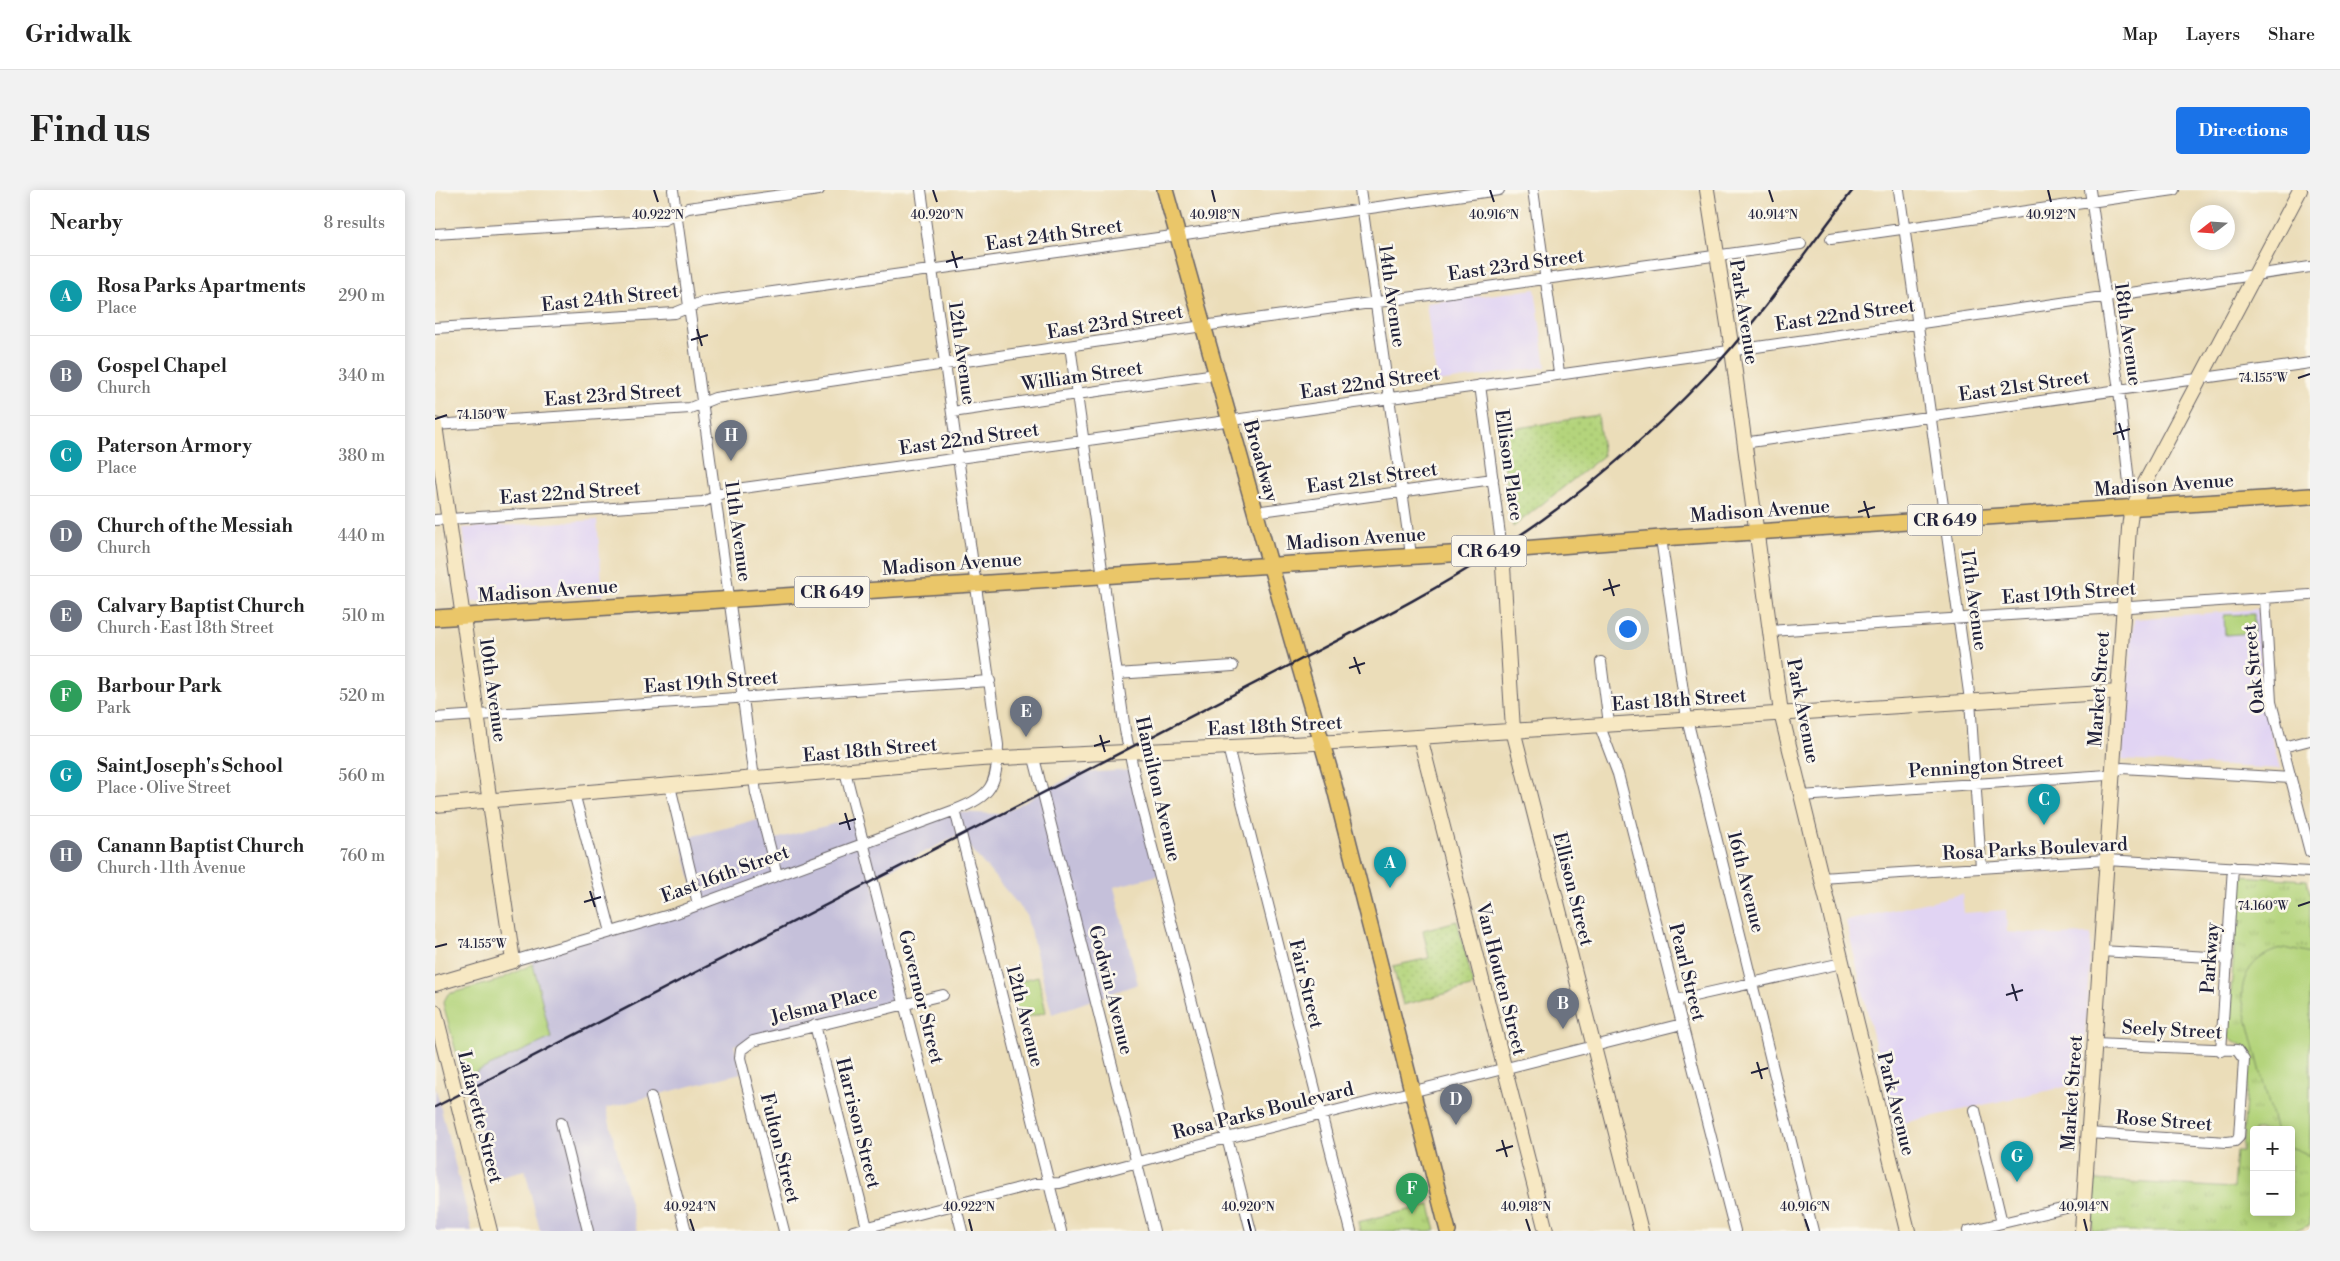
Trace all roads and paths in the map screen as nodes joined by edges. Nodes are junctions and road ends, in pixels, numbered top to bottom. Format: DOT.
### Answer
graph roads {
  1 [pos="673,190"];
  2 [pos="819,190"];
  3 [pos="921,190"];
  4 [pos="1165,190"];
  5 [pos="1360,190"];
  6 [pos="1499,190"];
  7 [pos="1533,190"];
  8 [pos="1707,190"];
  9 [pos="1899,190"];
  10 [pos="2090,190"];
  11 [pos="2174,190"];
  12 [pos="2300,190"];
  13 [pos="2092,202"];
  14 [pos="1363,209"];
  15 [pos="676,214"];
  16 [pos="1904,228"];
  17 [pos="435,234"];
  18 [pos="1178,236"];
  19 [pos="1831,239"];
  20 [pos="1801,244"];
  21 [pos="1716,254"];
  22 [pos="2310,267"];
  23 [pos="933,270"];
  24 [pos="2255,275"];
  25 [pos="1546,278"];
  26 [pos="2106,296"];
  27 [pos="1376,304"];
  28 [pos="689,307"];
  29 [pos="1917,322"];
  30 [pos="1203,326"];
  31 [pos="435,328"];
  32 [pos="1070,346"];
  33 [pos="1732,350"];
  34 [pos="2310,363"];
  35 [pos="946,365"];
  36 [pos="1559,373"];
  37 [pos="1216,374"];
  38 [pos="2201,378"];
  39 [pos="1479,385"];
  40 [pos="2119,390"];
  41 [pos="1077,395"];
  42 [pos="1389,398"];
  43 [pos="702,403"];
  44 [pos="952,412"];
  45 [pos="1930,416"];
  46 [pos="1229,420"];
  47 [pos="435,425"];
  48 [pos="1083,441"];
  49 [pos="1743,443"];
  50 [pos="959,458"];
  51 [pos="1493,479"];
  52 [pos="2129,483"];
  53 [pos="1402,492"];
  54 [pos="715,496"];
  55 [pos="2310,496"];
  56 [pos="2134,507"];
  57 [pos="1255,512"];
  58 [pos="442,520"];
  59 [pos="1945,520"];
  60 [pos="1755,532"];
  61 [pos="1661,538"];
  62 [pos="1502,550"];
  63 [pos="1411,555"];
  64 [pos="1270,564"];
  65 [pos="1102,574"];
  66 [pos="976,582"];
  67 [pos="2310,595"];
  68 [pos="2265,598"];
  69 [pos="730,599"];
  70 [pos="2124,607"];
  71 [pos="463,616"];
  72 [pos="435,618"];
  73 [pos="1959,619"];
  74 [pos="1770,631"];
  75 [pos="1601,662"];
  76 [pos="1233,666"];
  77 [pos="1117,674"];
  78 [pos="990,681"];
  79 [pos="2118,692"];
  80 [pos="744,698"];
  81 [pos="1970,700"];
  82 [pos="1781,713"];
  83 [pos="477,715"];
  84 [pos="435,718"];
  85 [pos="1687,719"];
  86 [pos="1604,724"];
  87 [pos="1513,730"];
  88 [pos="1421,737"];
  89 [pos="2310,740"];
  90 [pos="1322,742"];
  91 [pos="1228,747"];
  92 [pos="2283,747"];
  93 [pos="1130,752"];
  94 [pos="1034,758"];
  95 [pos="998,759"];
  96 [pos="845,771"];
  97 [pos="2111,774"];
  98 [pos="755,778"];
  99 [pos="2291,778"];
  100 [pos="1976,784"];
  101 [pos="670,786"];
  102 [pos="574,792"];
  103 [pos="1801,796"];
  104 [pos="490,800"];
  105 [pos="435,805"];
  106 [pos="955,810"];
  107 [pos="2308,835"];
  108 [pos="863,844"];
  109 [pos="2310,852"];
  110 [pos="2105,860"];
  111 [pos="2233,867"];
  112 [pos="1981,868"];
  113 [pos="2310,872"];
  114 [pos="777,875"];
  115 [pos="1821,878"];
  116 [pos="698,904"];
  117 [pos="611,932"];
  118 [pos="2100,951"];
  119 [pos="2228,958"];
  120 [pos="513,961"];
  121 [pos="1842,962"];
  122 [pos="1753,982"];
  123 [pos="435,984"];
  124 [pos="943,995"];
  125 [pos="1676,1000"];
  126 [pos="904,1004"];
  127 [pos="435,1012"];
  128 [pos="1682,1024"];
  129 [pos="815,1025"];
  130 [pos="2094,1044"];
  131 [pos="1594,1046"];
  132 [pos="2221,1051"];
  133 [pos="1504,1068"];
  134 [pos="743,1073"];
  135 [pos="1412,1091"];
  136 [pos="651,1097"];
  137 [pos="1975,1110"];
  138 [pos="1321,1114"];
  139 [pos="561,1123"];
  140 [pos="2088,1133"];
  141 [pos="1227,1138"];
  142 [pos="2237,1140"];
  143 [pos="1137,1162"];
  144 [pos="1049,1184"];
  145 [pos="2083,1204"];
  146 [pos="955,1205"];
  147 [pos="2001,1223"];
  148 [pos="867,1229"];
  149 [pos="489,1231"];
  150 [pos="588,1231"];
  151 [pos="686,1231"];
  152 [pos="783,1231"];
  153 [pos="853,1231"];
  154 [pos="962,1231"];
  155 [pos="1061,1231"];
  156 [pos="1154,1231"];
  157 [pos="1251,1231"];
  158 [pos="1351,1231"];
  159 [pos="1448,1231"];
  160 [pos="1546,1231"];
  161 [pos="1641,1231"];
  162 [pos="1735,1231"];
  163 [pos="1813,1231"];
  164 [pos="1908,1231"];
  165 [pos="1967,1231"];
  166 [pos="2082,1231"];
  1 -- 15 [label="street, 11th Avenue"];
  2 -- 15 [label="street"];
  3 -- 23 [label="street, 12th Avenue"];
  4 -- 18 [label="main road, Broadway"];
  5 -- 14 [label="street, 14th Avenue"];
  6 -- 14 [label="street, East 24th Street"];
  7 -- 25 [label="street"];
  8 -- 21 [label="street, Park Avenue"];
  9 -- 16 [label="street, 17th Avenue"];
  10 -- 13 [label="street, 18th Avenue"];
  11 -- 13 [label="street"];
  12 -- 24 [label="street, Market Street"];
  13 -- 16 [label="street"];
  13 -- 26 [label="street, 18th Avenue"];
  14 -- 18 [label="street, East 24th Street"];
  14 -- 27 [label="street, 14th Avenue"];
  15 -- 17 [label="street"];
  15 -- 28 [label="street, 11th Avenue"];
  16 -- 19 [label="street"];
  16 -- 29 [label="street, 17th Avenue"];
  18 -- 23 [label="street, East 24th Street"];
  18 -- 30 [label="main road, Broadway"];
  20 -- 21 [label="street, East 23rd Street"];
  21 -- 25 [label="street, East 23rd Street"];
  21 -- 33 [label="street, Park Avenue"];
  22 -- 24 [label="street, East 22nd Street"];
  23 -- 28 [label="street, East 24th Street"];
  23 -- 35 [label="street, 12th Avenue"];
  24 -- 26 [label="street, East 22nd Street"];
  24 -- 38 [label="street, Market Street"];
  25 -- 27 [label="street, East 23rd Street"];
  25 -- 36 [label="street"];
  26 -- 29 [label="street, East 22nd Street"];
  26 -- 40 [label="street, 18th Avenue"];
  27 -- 30 [label="street, East 23rd Street"];
  27 -- 42 [label="street, 14th Avenue"];
  28 -- 31 [label="street, East 24th Street"];
  28 -- 43 [label="street, 11th Avenue"];
  29 -- 33 [label="street, East 22nd Street"];
  29 -- 45 [label="street, 17th Avenue"];
  30 -- 32 [label="street, East 23rd Street"];
  30 -- 37 [label="main road, Broadway"];
  32 -- 35 [label="street, East 23rd Street"];
  32 -- 41 [label="street, Hamilton Avenue"];
  33 -- 36 [label="street, East 22nd Street"];
  33 -- 49 [label="street, Park Avenue"];
  34 -- 38 [label="street, East 21st Street"];
  35 -- 43 [label="street, East 23rd Street"];
  35 -- 44 [label="street, 12th Avenue"];
  36 -- 39 [label="street, East 22nd Street"];
  37 -- 41 [label="street, William Street"];
  37 -- 46 [label="main road, Broadway"];
  38 -- 40 [label="street, East 21st Street"];
  38 -- 56 [label="street, Market Street"];
  39 -- 42 [label="street, East 22nd Street"];
  39 -- 51 [label="street, Ellison Place"];
  40 -- 45 [label="street, East 21st Street"];
  40 -- 52 [label="street, 18th Avenue"];
  41 -- 44 [label="street, William Street"];
  41 -- 48 [label="street, Hamilton Avenue"];
  42 -- 46 [label="street, East 22nd Street"];
  42 -- 53 [label="street, 14th Avenue"];
  43 -- 47 [label="street, East 23rd Street"];
  43 -- 54 [label="street, 11th Avenue"];
  44 -- 50 [label="street, 12th Avenue"];
  45 -- 49 [label="street, East 21st Street"];
  45 -- 59 [label="street, 17th Avenue"];
  46 -- 48 [label="street, East 22nd Street"];
  46 -- 57 [label="main road, Broadway"];
  47 -- 58 [label="street, 10th Avenue"];
  48 -- 50 [label="street, East 22nd Street"];
  48 -- 65 [label="street, Hamilton Avenue"];
  49 -- 60 [label="street, Park Avenue"];
  50 -- 54 [label="street, East 22nd Street"];
  50 -- 66 [label="street, 12th Avenue"];
  51 -- 53 [label="street, East 21st Street"];
  51 -- 62 [label="street, Ellison Place"];
  53 -- 57 [label="street, East 21st Street"];
  53 -- 63 [label="street, 14th Avenue"];
  54 -- 58 [label="street, East 22nd Street"];
  54 -- 69 [label="street, 11th Avenue"];
  55 -- 56 [label="main road, Madison Avenue / CR 649"];
  56 -- 59 [label="main road, Madison Avenue / CR 649"];
  56 -- 70 [label="street, Market Street"];
  57 -- 64 [label="main road, Broadway"];
  58 -- 71 [label="street, 10th Avenue"];
  59 -- 60 [label="main road, Madison Avenue / CR 649"];
  59 -- 73 [label="street, 17th Avenue"];
  60 -- 61 [label="main road, Madison Avenue / CR 649"];
  60 -- 74 [label="street, Park Avenue"];
  61 -- 62 [label="main road, Madison Avenue / CR 649"];
  61 -- 85 [label="street, 16th Avenue"];
  62 -- 63 [label="main road, Madison Avenue / CR 649"];
  62 -- 87 [label="street, Ellison Street"];
  63 -- 64 [label="main road, Madison Avenue / CR 649"];
  64 -- 65 [label="main road, Madison Avenue / CR 649"];
  64 -- 90 [label="main road, Broadway"];
  65 -- 66 [label="main road, Madison Avenue / CR 649"];
  65 -- 77 [label="street, Hamilton Avenue"];
  66 -- 69 [label="main road, Madison Avenue / CR 649"];
  66 -- 78 [label="street, 12th Avenue"];
  67 -- 68 [label="street, East 19th Street"];
  68 -- 70 [label="street, East 19th Street"];
  68 -- 92 [label="street, Oak Street"];
  69 -- 71 [label="main road, Madison Avenue / CR 649"];
  69 -- 80 [label="street, 11th Avenue"];
  70 -- 73 [label="street, East 19th Street"];
  70 -- 79 [label="street, Market Street"];
  71 -- 72 [label="main road, Madison Avenue / CR 649"];
  71 -- 83 [label="street, 10th Avenue"];
  73 -- 74 [label="street, East 19th Street"];
  73 -- 81 [label="street, 17th Avenue"];
  74 -- 82 [label="street, Park Avenue"];
  75 -- 86 [label="street, Pearl Street"];
  76 -- 77 [label="street"];
  77 -- 93 [label="street, Hamilton Avenue"];
  78 -- 80 [label="street, East 19th Street"];
  78 -- 95 [label="street, 12th Avenue"];
  79 -- 81 [label="street, East 18th Street"];
  79 -- 97 [label="street, Market Street"];
  80 -- 83 [label="street, East 19th Street"];
  80 -- 98 [label="street, 11th Avenue"];
  81 -- 82 [label="street, East 18th Street"];
  81 -- 100 [label="street, 17th Avenue"];
  82 -- 85 [label="street, East 18th Street"];
  82 -- 103 [label="street, Park Avenue"];
  83 -- 84 [label="street, East 19th Street"];
  83 -- 104 [label="street, 10th Avenue"];
  85 -- 86 [label="street, East 18th Street"];
  85 -- 122 [label="street, 16th Avenue"];
  86 -- 87 [label="street, East 18th Street"];
  86 -- 125 [label="street, Pearl Street"];
  87 -- 88 [label="street, East 18th Street"];
  87 -- 131 [label="street, Ellison Street"];
  88 -- 90 [label="street, East 18th Street"];
  88 -- 133 [label="street, Van Houten Street"];
  89 -- 92 [label="street"];
  90 -- 91 [label="street, East 18th Street"];
  90 -- 135 [label="main road, Broadway"];
  91 -- 93 [label="street, East 18th Street"];
  91 -- 138 [label="street, Fair Street"];
  92 -- 99 [label="street, Oak Street"];
  93 -- 94 [label="street, East 18th Street"];
  93 -- 141 [label="street, Hamilton Avenue"];
  94 -- 95 [label="street, East 18th Street"];
  94 -- 143 [label="street, Godwin Avenue"];
  95 -- 96 [label="street, East 18th Street"];
  95 -- 106 [label="street, East 16th Street"];
  96 -- 98 [label="street, East 18th Street"];
  96 -- 108 [label="street, Governor Street"];
  97 -- 99 [label="street, Pennington Street"];
  97 -- 100 [label="street, Pennington Street"];
  97 -- 110 [label="street, Market Street"];
  98 -- 101 [label="street, East 18th Street"];
  98 -- 114 [label="street, 11th Avenue"];
  99 -- 107 [label="street, Oak Street"];
  100 -- 103 [label="street, Pennington Street"];
  100 -- 112 [label="street, 17th Avenue"];
  101 -- 102 [label="street, East 18th Street"];
  101 -- 116 [label="street"];
  102 -- 104 [label="street, East 18th Street"];
  102 -- 117 [label="street"];
  103 -- 115 [label="street, Park Avenue"];
  104 -- 105 [label="street, East 18th Street"];
  104 -- 120 [label="street, 10th Avenue"];
  106 -- 108 [label="street, East 16th Street"];
  106 -- 144 [label="street, 12th Avenue"];
  107 -- 109 [label="street, Oak Street"];
  108 -- 114 [label="street, East 16th Street"];
  108 -- 126 [label="street, Governor Street"];
  110 -- 111 [label="street, Rosa Parks Boulevard"];
  110 -- 112 [label="street, Rosa Parks Boulevard"];
  110 -- 118 [label="street, Market Street"];
  111 -- 113 [label="street, Rosa Parks Boulevard"];
  111 -- 119 [label="street, Parkway"];
  112 -- 115 [label="street, Rosa Parks Boulevard"];
  114 -- 116 [label="street, East 16th Street"];
  115 -- 121 [label="street, Park Avenue"];
  116 -- 117 [label="street, East 16th Street"];
  117 -- 120 [label="street, East 16th Street"];
  118 -- 119 [label="street"];
  118 -- 130 [label="street, Market Street"];
  119 -- 132 [label="street, Parkway"];
  120 -- 123 [label="street, East 16th Street"];
  121 -- 122 [label="street"];
  121 -- 164 [label="street, Park Avenue"];
  122 -- 125 [label="street"];
  122 -- 163 [label="street, 16th Avenue"];
  124 -- 126 [label="street, Jelsma Place"];
  125 -- 128 [label="street, Pearl Street"];
  126 -- 129 [label="street, Jelsma Place"];
  126 -- 146 [label="street, Governor Street"];
  127 -- 149 [label="street, Lafayette Street"];
  128 -- 131 [label="street, Rosa Parks Boulevard"];
  128 -- 162 [label="street, Pearl Street"];
  129 -- 134 [label="street, Jelsma Place"];
  129 -- 148 [label="street, Harrison Street"];
  130 -- 132 [label="street, Seely Street"];
  130 -- 140 [label="street, Market Street"];
  131 -- 133 [label="street, Rosa Parks Boulevard"];
  131 -- 161 [label="street, Ellison Street"];
  132 -- 142 [label="street, Seely Street"];
  133 -- 135 [label="street, Rosa Parks Boulevard"];
  133 -- 160 [label="street, Van Houten Street"];
  134 -- 152 [label="street, Fulton Street"];
  135 -- 138 [label="street, Rosa Parks Boulevard"];
  135 -- 159 [label="main road, Broadway"];
  136 -- 151 [label="street"];
  137 -- 147 [label="street"];
  138 -- 141 [label="street, Rosa Parks Boulevard"];
  138 -- 158 [label="street, Fair Street"];
  139 -- 150 [label="street"];
  140 -- 142 [label="street, Rose Street"];
  140 -- 145 [label="street, Market Street"];
  141 -- 143 [label="street, Rosa Parks Boulevard"];
  141 -- 157 [label="street, Hamilton Avenue"];
  143 -- 144 [label="street, Rosa Parks Boulevard"];
  143 -- 156 [label="street, Godwin Avenue"];
  144 -- 146 [label="street, Rosa Parks Boulevard"];
  144 -- 155 [label="street, 12th Avenue"];
  145 -- 147 [label="street"];
  145 -- 166 [label="street, Market Street"];
  146 -- 148 [label="street, Rosa Parks Boulevard"];
  146 -- 154 [label="street, Governor Street"];
  147 -- 165 [label="street"];
  148 -- 153 [label="street, Rosa Parks Boulevard"];
}
